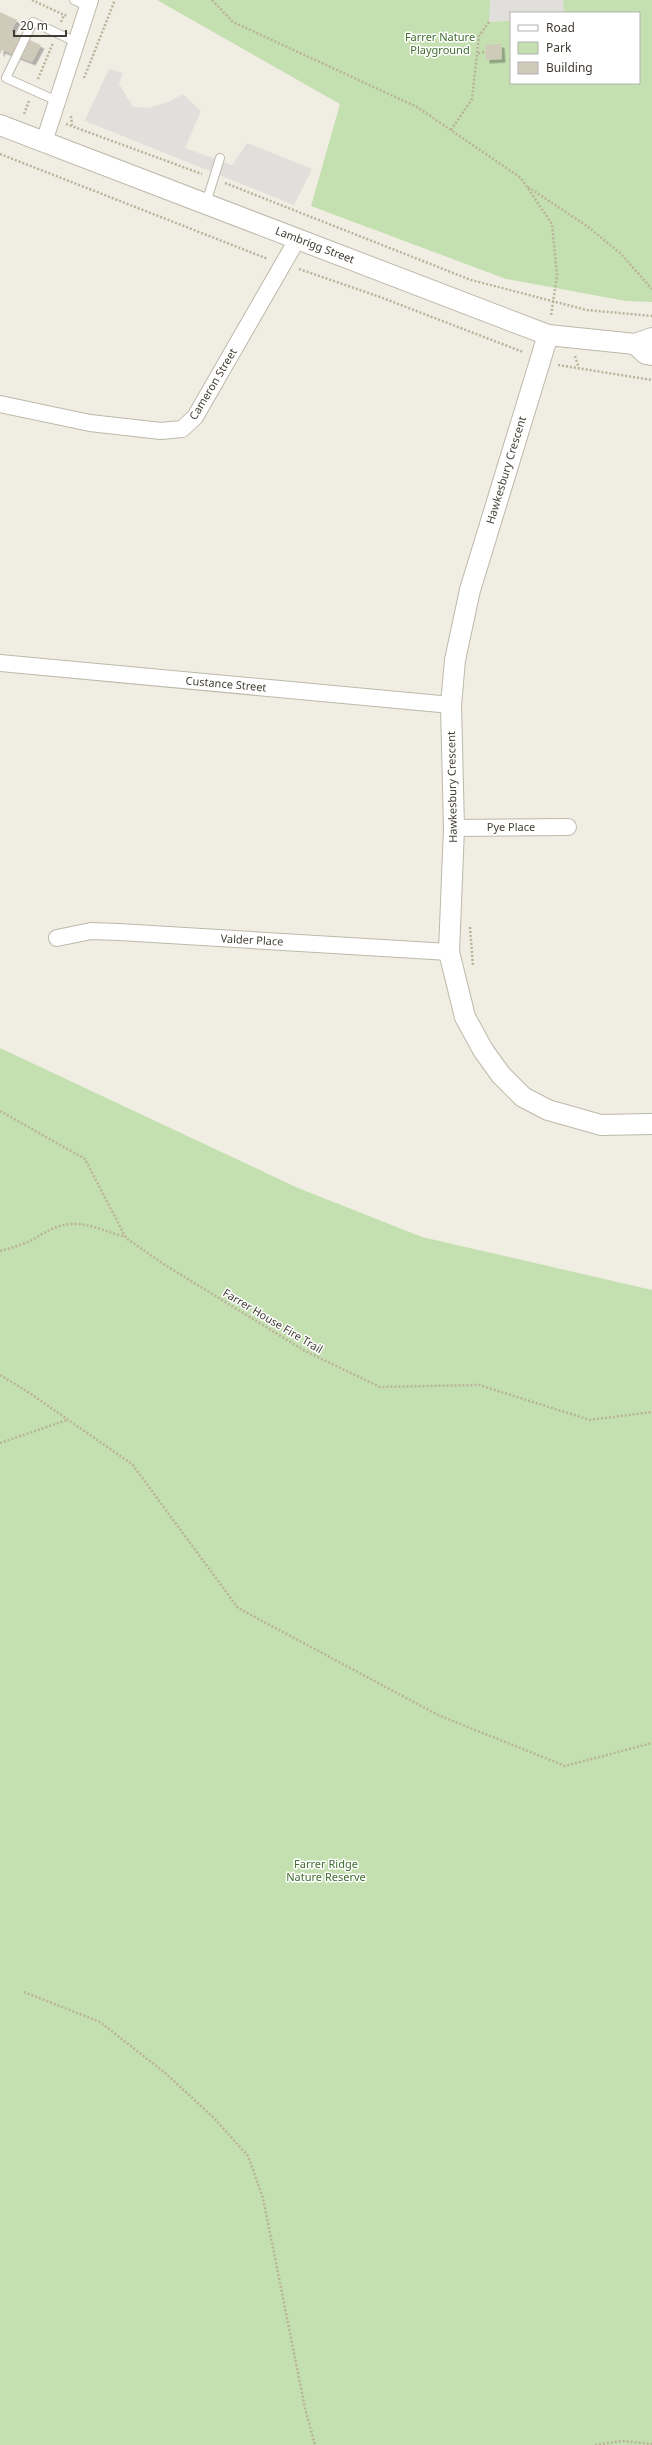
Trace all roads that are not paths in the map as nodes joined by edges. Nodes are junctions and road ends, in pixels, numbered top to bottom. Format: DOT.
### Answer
graph roads {
  1 [pos="82,2"];
  2 [pos="76,42"];
  3 [pos="57,101"];
  4 [pos="0,125"];
  5 [pos="44,142"];
  6 [pos="220,158"];
  7 [pos="206,203"];
  8 [pos="298,238"];
  9 [pos="548,335"];
  10 [pos="644,341"];
  11 [pos="652,355"];
  12 [pos="0,404"];
  13 [pos="0,663"];
  14 [pos="451,705"];
  15 [pos="568,827"];
  16 [pos="454,828"];
  17 [pos="57,938"];
  18 [pos="449,952"];
  19 [pos="652,1124"];
  1 -- 2 [label="street"];
  2 -- 3 [label="street"];
  2 -- 3 [label="lane"];
  3 -- 5 [label="street"];
  4 -- 5 [label="street, Lambrigg Street"];
  5 -- 7 [label="street, Lambrigg Street"];
  6 -- 7 [label="lane"];
  7 -- 8 [label="street, Lambrigg Street"];
  8 -- 9 [label="street, Lambrigg Street"];
  8 -- 12 [label="street, Cameron Street"];
  9 -- 10 [label="street, Lambrigg Street"];
  9 -- 14 [label="street, Hawkesbury Crescent"];
  10 -- 11 [label="street, Lambrigg Street"];
  13 -- 14 [label="street, Custance Street"];
  14 -- 16 [label="street, Hawkesbury Crescent"];
  15 -- 16 [label="street, Pye Place"];
  16 -- 18 [label="street, Hawkesbury Crescent"];
  17 -- 18 [label="street, Valder Place"];
  18 -- 19 [label="street, Hawkesbury Crescent"];
}
